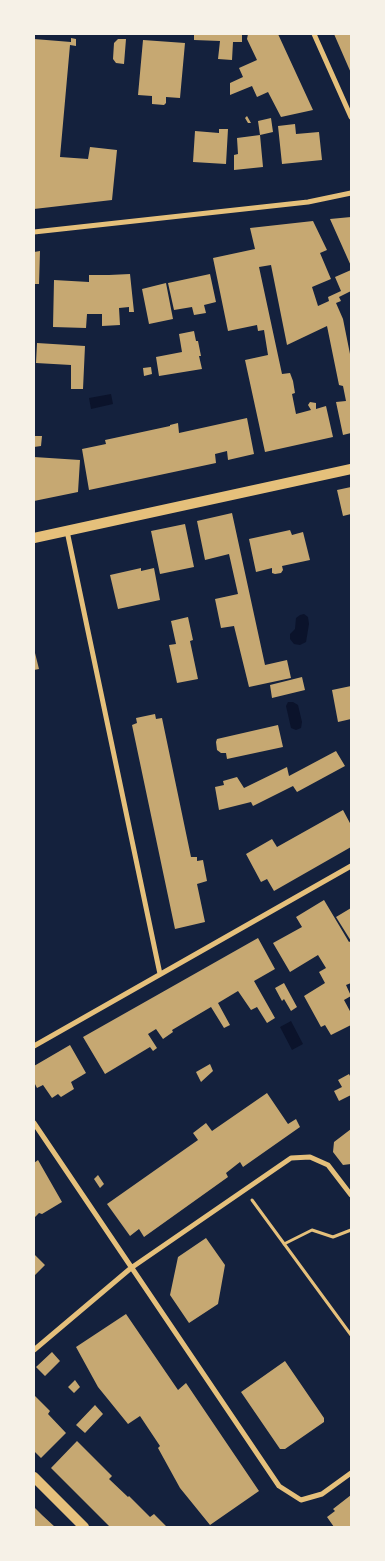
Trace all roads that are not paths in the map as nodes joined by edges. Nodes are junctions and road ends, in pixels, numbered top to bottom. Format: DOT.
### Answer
graph roads {
  1 [pos="314,34"];
  2 [pos="351,117"];
  3 [pos="351,193"];
  4 [pos="34,232"];
  5 [pos="351,469"];
  6 [pos="67,531"];
  7 [pos="34,538"];
  8 [pos="351,866"];
  9 [pos="160,974"];
  10 [pos="34,1046"];
  11 [pos="34,1123"];
  12 [pos="351,1195"];
  13 [pos="132,1268"];
  14 [pos="34,1350"];
  15 [pos="351,1473"];
  16 [pos="34,1477"];
  17 [pos="84,1527"];
  1 -- 2 [label="street"];
  3 -- 4 [label="street"];
  5 -- 6 [label="main road"];
  6 -- 7 [label="main road"];
  6 -- 9 [label="street"];
  8 -- 9 [label="street"];
  9 -- 10 [label="street"];
  11 -- 13 [label="street"];
  12 -- 13 [label="street"];
  13 -- 14 [label="street"];
  13 -- 15 [label="street"];
  16 -- 17 [label="main road"];
}
